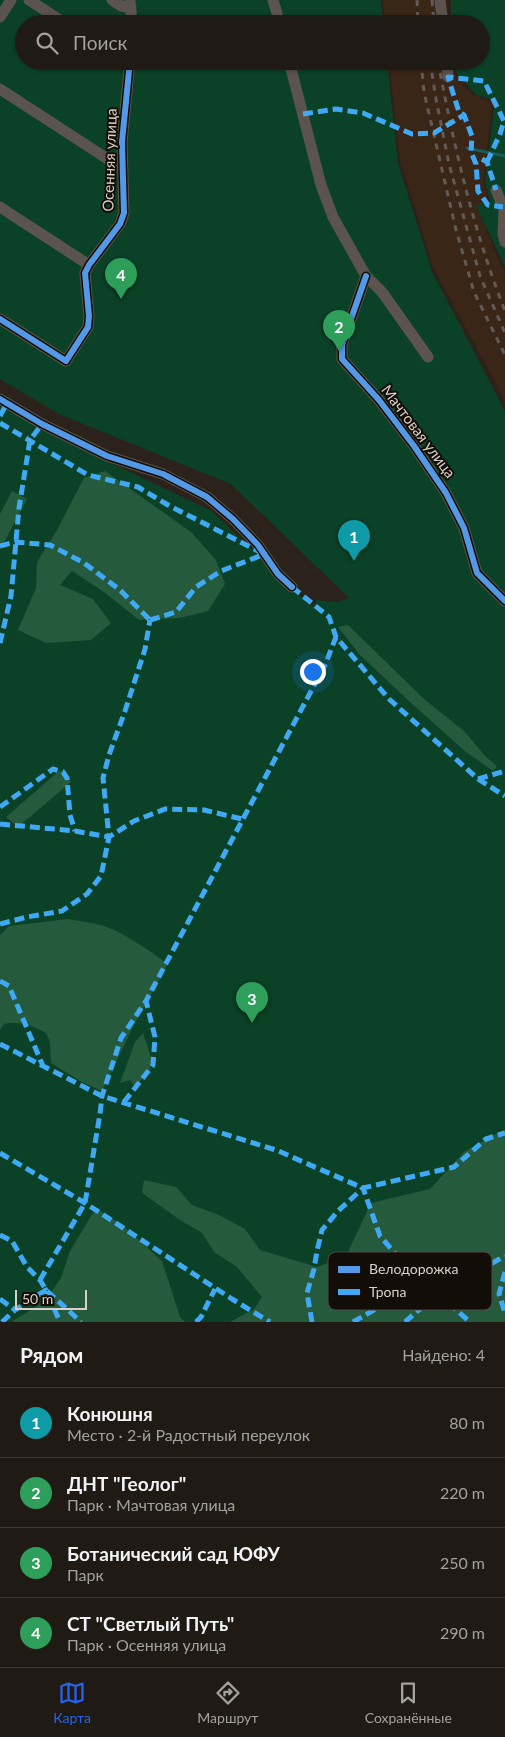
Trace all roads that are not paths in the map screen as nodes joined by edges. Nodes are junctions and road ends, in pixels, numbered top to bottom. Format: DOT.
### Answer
graph roads {
  1 [pos="11,0"];
  2 [pos="29,0"];
  3 [pos="112,0"];
  4 [pos="273,0"];
  5 [pos="440,0"];
  6 [pos="130,4"];
  7 [pos="52,15"];
  8 [pos="277,15"];
  9 [pos="442,15"];
  10 [pos="0,17"];
  11 [pos="127,70"];
  12 [pos="291,70"];
  13 [pos="448,70"];
  14 [pos="448,77"];
  15 [pos="0,89"];
  16 [pos="123,169"];
  17 [pos="496,190"];
  18 [pos="0,207"];
  19 [pos="505,242"];
  20 [pos="89,265"];
  21 [pos="366,276"];
  22 [pos="0,319"];
  23 [pos="428,357"];
  24 [pos="0,399"];
  25 [pos="292,587"];
  26 [pos="505,601"];
  1 -- 10 [label="street"];
  2 -- 7 [label="street"];
  3 -- 6 [label="street"];
  4 -- 8 [label="street"];
  5 -- 9 [label="street"];
  11 -- 16 [label="street, Осенняя улица"];
  12 -- 21 [label="street"];
  13 -- 14 [label="street"];
  15 -- 16 [label="street"];
  16 -- 20 [label="street, Осенняя улица"];
  17 -- 19 [label="street"];
  18 -- 20 [label="street"];
  20 -- 22 [label="street"];
  21 -- 23 [label="street"];
  21 -- 26 [label="street, Мачтовая улица"];
  24 -- 25 [label="street"];
}
